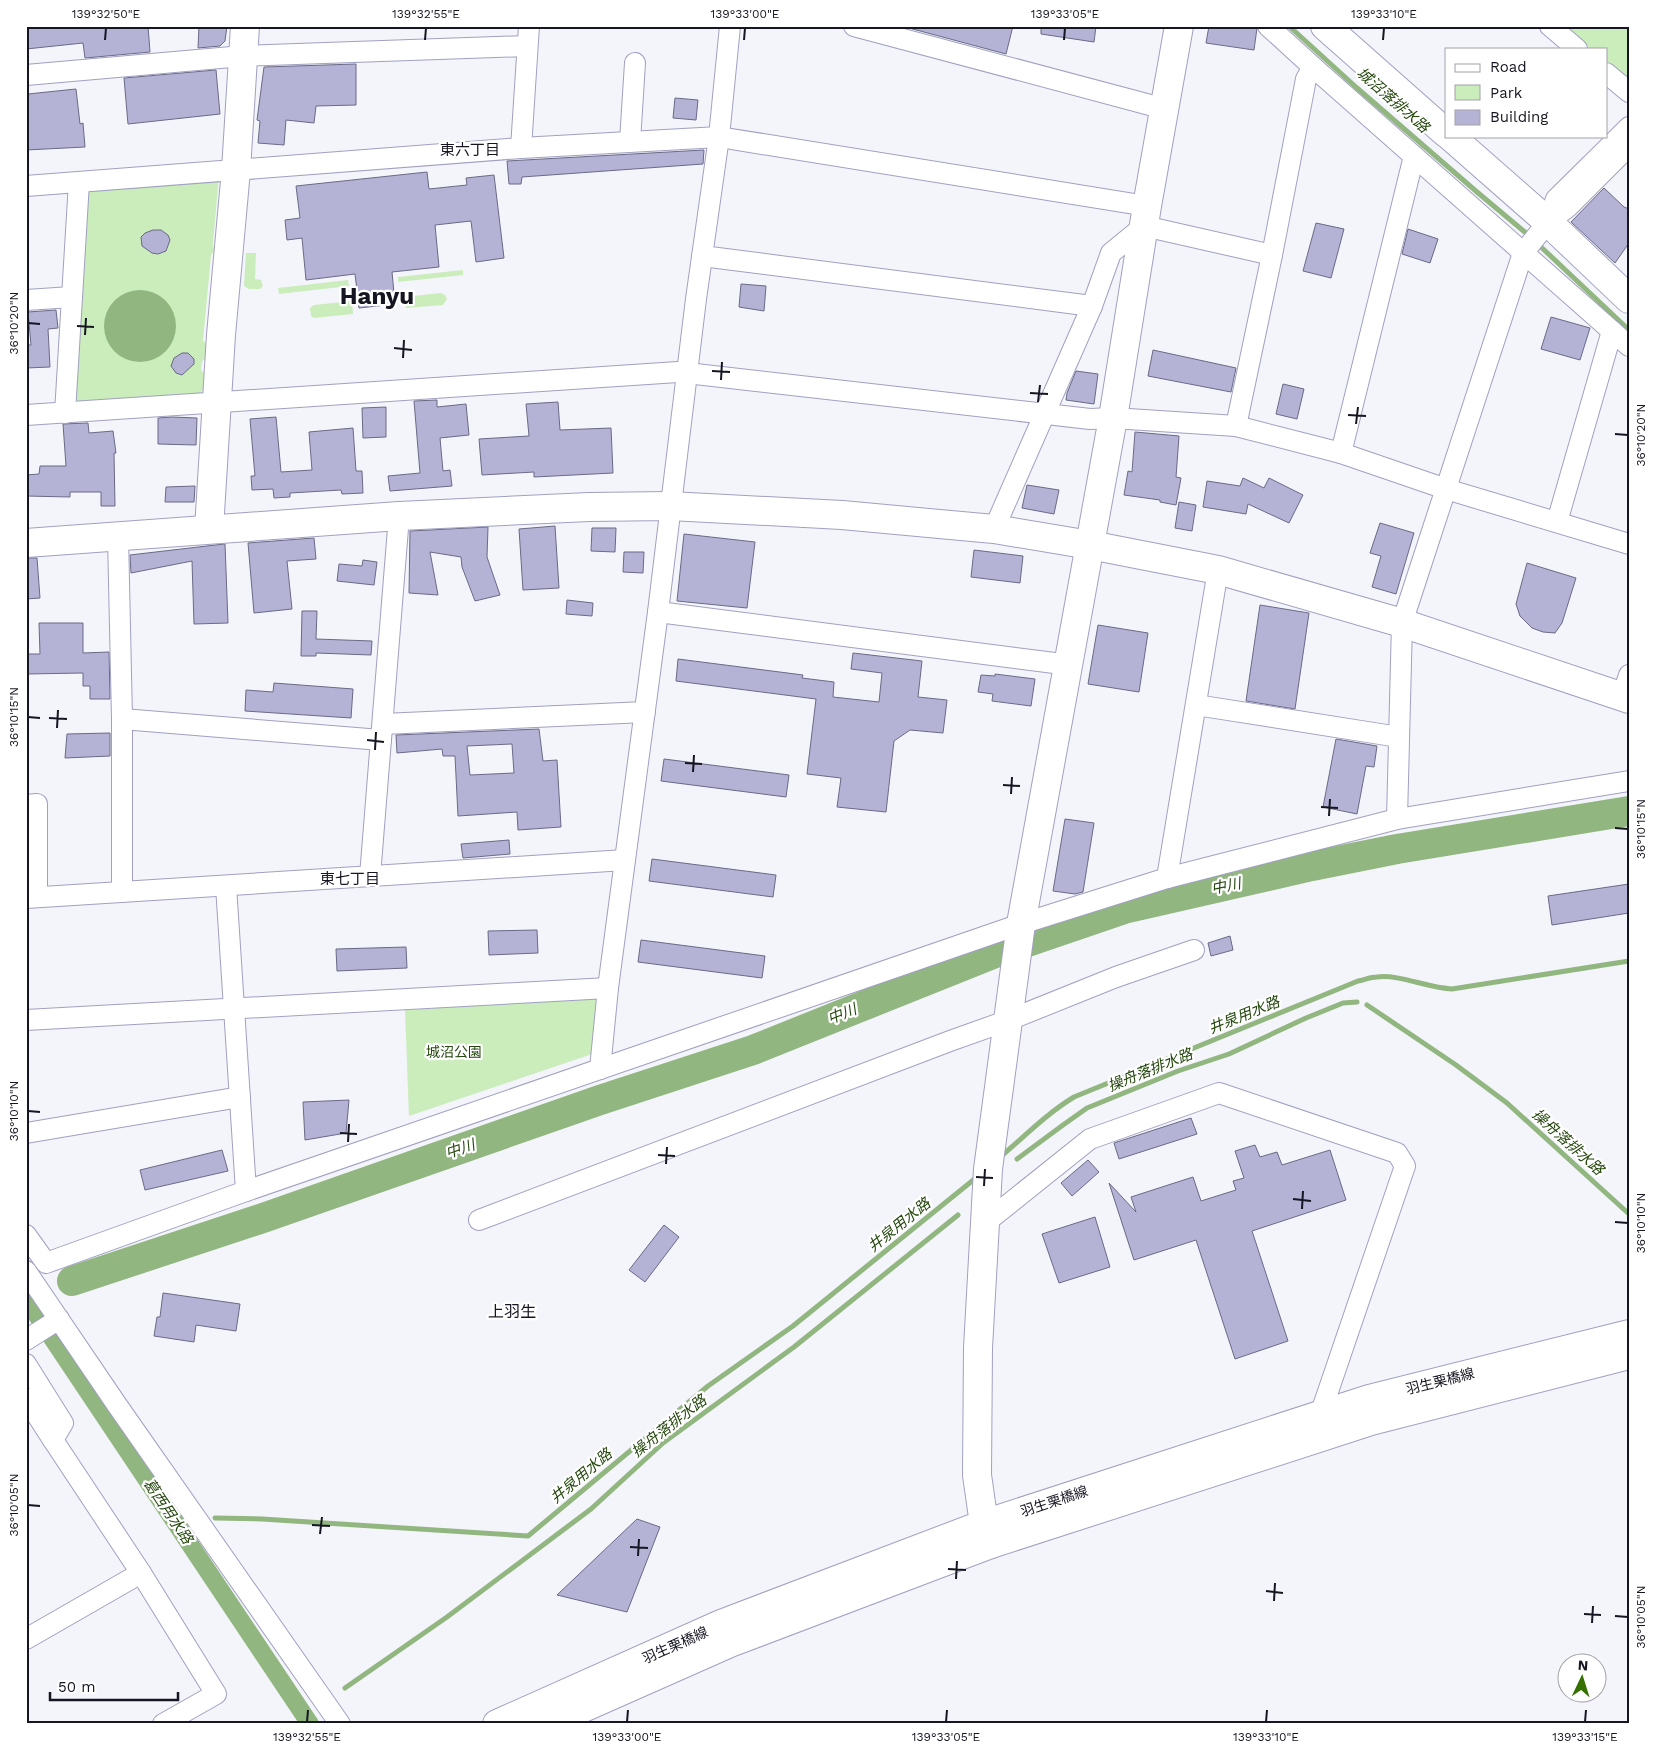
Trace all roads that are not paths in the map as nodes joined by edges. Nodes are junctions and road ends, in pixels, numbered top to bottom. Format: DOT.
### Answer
graph roads {
  1 [pos="245,26"];
  2 [pos="730,26"];
  3 [pos="854,26"];
  4 [pos="1179,26"];
  5 [pos="1268,26"];
  6 [pos="1325,26"];
  7 [pos="1550,26"];
  8 [pos="528,36"];
  9 [pos="1576,48"];
  10 [pos="243,56"];
  11 [pos="635,63"];
  12 [pos="1313,67"];
  13 [pos="26,75"];
  14 [pos="1608,75"];
  15 [pos="1629,92"];
  16 [pos="1165,109"];
  17 [pos="1629,127"];
  18 [pos="1445,132"];
  19 [pos="719,137"];
  20 [pos="1452,138"];
  21 [pos="630,141"];
  22 [pos="1629,146"];
  23 [pos="521,148"];
  24 [pos="1414,156"];
  25 [pos="236,170"];
  26 [pos="79,182"];
  27 [pos="26,186"];
  28 [pos="1146,216"];
  29 [pos="1548,222"];
  30 [pos="1522,253"];
  31 [pos="1272,255"];
  32 [pos="702,256"];
  33 [pos="72,297"];
  34 [pos="1629,299"];
  35 [pos="26,300"];
  36 [pos="1092,306"];
  37 [pos="1612,331"];
  38 [pos="1629,346"];
  39 [pos="687,373"];
  40 [pos="218,403"];
  41 [pos="65,413"];
  42 [pos="1045,414"];
  43 [pos="26,415"];
  44 [pos="1113,418"];
  45 [pos="1236,426"];
  46 [pos="1341,453"];
  47 [pos="1446,489"];
  48 [pos="670,506"];
  49 [pos="399,516"];
  50 [pos="1557,522"];
  51 [pos="209,529"];
  52 [pos="994,529"];
  53 [pos="118,536"];
  54 [pos="26,543"];
  55 [pos="1629,544"];
  56 [pos="1090,545"];
  57 [pos="1218,570"];
  58 [pos="658,612"];
  59 [pos="1402,623"];
  60 [pos="1070,665"];
  61 [pos="1626,690"];
  62 [pos="1196,706"];
  63 [pos="645,712"];
  64 [pos="122,719"];
  65 [pos="382,732"];
  66 [pos="1399,737"];
  67 [pos="1629,781"];
  68 [pos="26,805"];
  69 [pos="1397,819"];
  70 [pos="625,860"];
  71 [pos="370,876"];
  72 [pos="1167,878"];
  73 [pos="226,886"];
  74 [pos="122,892"];
  75 [pos="32,898"];
  76 [pos="1021,924"];
  77 [pos="1194,950"];
  78 [pos="608,988"];
  79 [pos="235,1009"];
  80 [pos="26,1020"];
  81 [pos="1009,1020"];
  82 [pos="600,1069"];
  83 [pos="240,1096"];
  84 [pos="26,1133"];
  85 [pos="246,1191"];
  86 [pos="479,1220"];
  87 [pos="985,1223"];
  88 [pos="26,1235"];
  89 [pos="26,1271"];
  90 [pos="59,1319"];
  91 [pos="1629,1334"];
  92 [pos="26,1340"];
  93 [pos="1629,1355"];
  94 [pos="26,1364"];
  95 [pos="26,1398"];
  96 [pos="1320,1415"];
  97 [pos="53,1440"];
  98 [pos="988,1534"];
  99 [pos="141,1573"];
  100 [pos="29,1632"];
  101 [pos="163,1724"];
  102 [pos="340,1724"];
  103 [pos="497,1724"];
  104 [pos="547,1724"];
  1 -- 10 [label="street"];
  2 -- 19 [label="street"];
  3 -- 16 [label="street"];
  4 -- 16 [label="street"];
  5 -- 12 [label="street"];
  6 -- 18 [label="street"];
  7 -- 9 [label="street"];
  8 -- 10 [label="street"];
  8 -- 23 [label="street"];
  10 -- 13 [label="street"];
  10 -- 25 [label="street"];
  11 -- 21 [label="street"];
  12 -- 24 [label="street"];
  12 -- 31 [label="street"];
  14 -- 15 [label="street"];
  16 -- 28 [label="street"];
  17 -- 29 [label="street"];
  19 -- 21 [label="street"];
  19 -- 28 [label="street"];
  19 -- 32 [label="street"];
  20 -- 29 [label="street"];
  21 -- 23 [label="street"];
  22 -- 29 [label="street"];
  23 -- 25 [label="street"];
  24 -- 30 [label="street"];
  24 -- 46 [label="street"];
  25 -- 26 [label="street"];
  25 -- 40 [label="street"];
  26 -- 27 [label="street"];
  26 -- 33 [label="street"];
  28 -- 31 [label="street"];
  28 -- 36 [label="street"];
  28 -- 44 [label="street"];
  29 -- 30 [label="street"];
  29 -- 34 [label="street"];
  30 -- 37 [label="street"];
  30 -- 47 [label="street"];
  31 -- 45 [label="street"];
  32 -- 36 [label="street"];
  32 -- 39 [label="street"];
  33 -- 35 [label="street"];
  33 -- 41 [label="street"];
  36 -- 42 [label="street"];
  37 -- 38 [label="street"];
  37 -- 50 [label="street"];
  39 -- 40 [label="street"];
  39 -- 42 [label="street"];
  39 -- 48 [label="street"];
  40 -- 41 [label="street"];
  40 -- 51 [label="street"];
  41 -- 43 [label="street"];
  42 -- 44 [label="street"];
  42 -- 52 [label="street"];
  44 -- 45 [label="street"];
  44 -- 56 [label="street"];
  45 -- 46 [label="street"];
  46 -- 47 [label="street"];
  47 -- 50 [label="street"];
  47 -- 59 [label="street"];
  48 -- 49 [label="street"];
  48 -- 52 [label="street"];
  48 -- 58 [label="street"];
  49 -- 51 [label="street"];
  49 -- 65 [label="street"];
  50 -- 55 [label="street"];
  51 -- 53 [label="street"];
  52 -- 56 [label="street"];
  53 -- 54 [label="street"];
  53 -- 64 [label="street"];
  56 -- 57 [label="street"];
  56 -- 60 [label="street"];
  57 -- 59 [label="street"];
  57 -- 62 [label="street"];
  58 -- 60 [label="street"];
  58 -- 63 [label="street"];
  59 -- 61 [label="street"];
  59 -- 66 [label="street"];
  60 -- 76 [label="street"];
  62 -- 66 [label="street"];
  62 -- 72 [label="street"];
  63 -- 65 [label="street"];
  63 -- 70 [label="street"];
  64 -- 65 [label="street"];
  64 -- 74 [label="street"];
  65 -- 71 [label="street"];
  66 -- 69 [label="street"];
  67 -- 69 [label="street"];
  68 -- 75 [label="street"];
  69 -- 72 [label="street"];
  70 -- 71 [label="street"];
  70 -- 78 [label="street"];
  71 -- 73 [label="street"];
  72 -- 76 [label="street"];
  73 -- 74 [label="street"];
  73 -- 79 [label="street"];
  74 -- 75 [label="street"];
  76 -- 81 [label="street"];
  76 -- 82 [label="street"];
  77 -- 81 [label="street"];
  78 -- 79 [label="street"];
  78 -- 82 [label="street"];
  79 -- 80 [label="street"];
  79 -- 83 [label="street"];
  81 -- 86 [label="street"];
  81 -- 87 [label="street"];
  82 -- 85 [label="street"];
  83 -- 84 [label="street"];
  83 -- 85 [label="street"];
  85 -- 88 [label="street"];
  87 -- 96 [label="street"];
  87 -- 98 [label="street"];
  89 -- 90 [label="street"];
  90 -- 92 [label="street"];
  90 -- 102 [label="street"];
  91 -- 96 [label="street, 羽生栗橋線"];
  93 -- 98 [label="street, 羽生栗橋線"];
  94 -- 97 [label="street"];
  95 -- 97 [label="street"];
  96 -- 98 [label="street, 羽生栗橋線"];
  97 -- 99 [label="street"];
  98 -- 103 [label="street, 羽生栗橋線"];
  98 -- 104 [label="street, 羽生栗橋線"];
  99 -- 100 [label="street"];
  99 -- 101 [label="street"];
}
